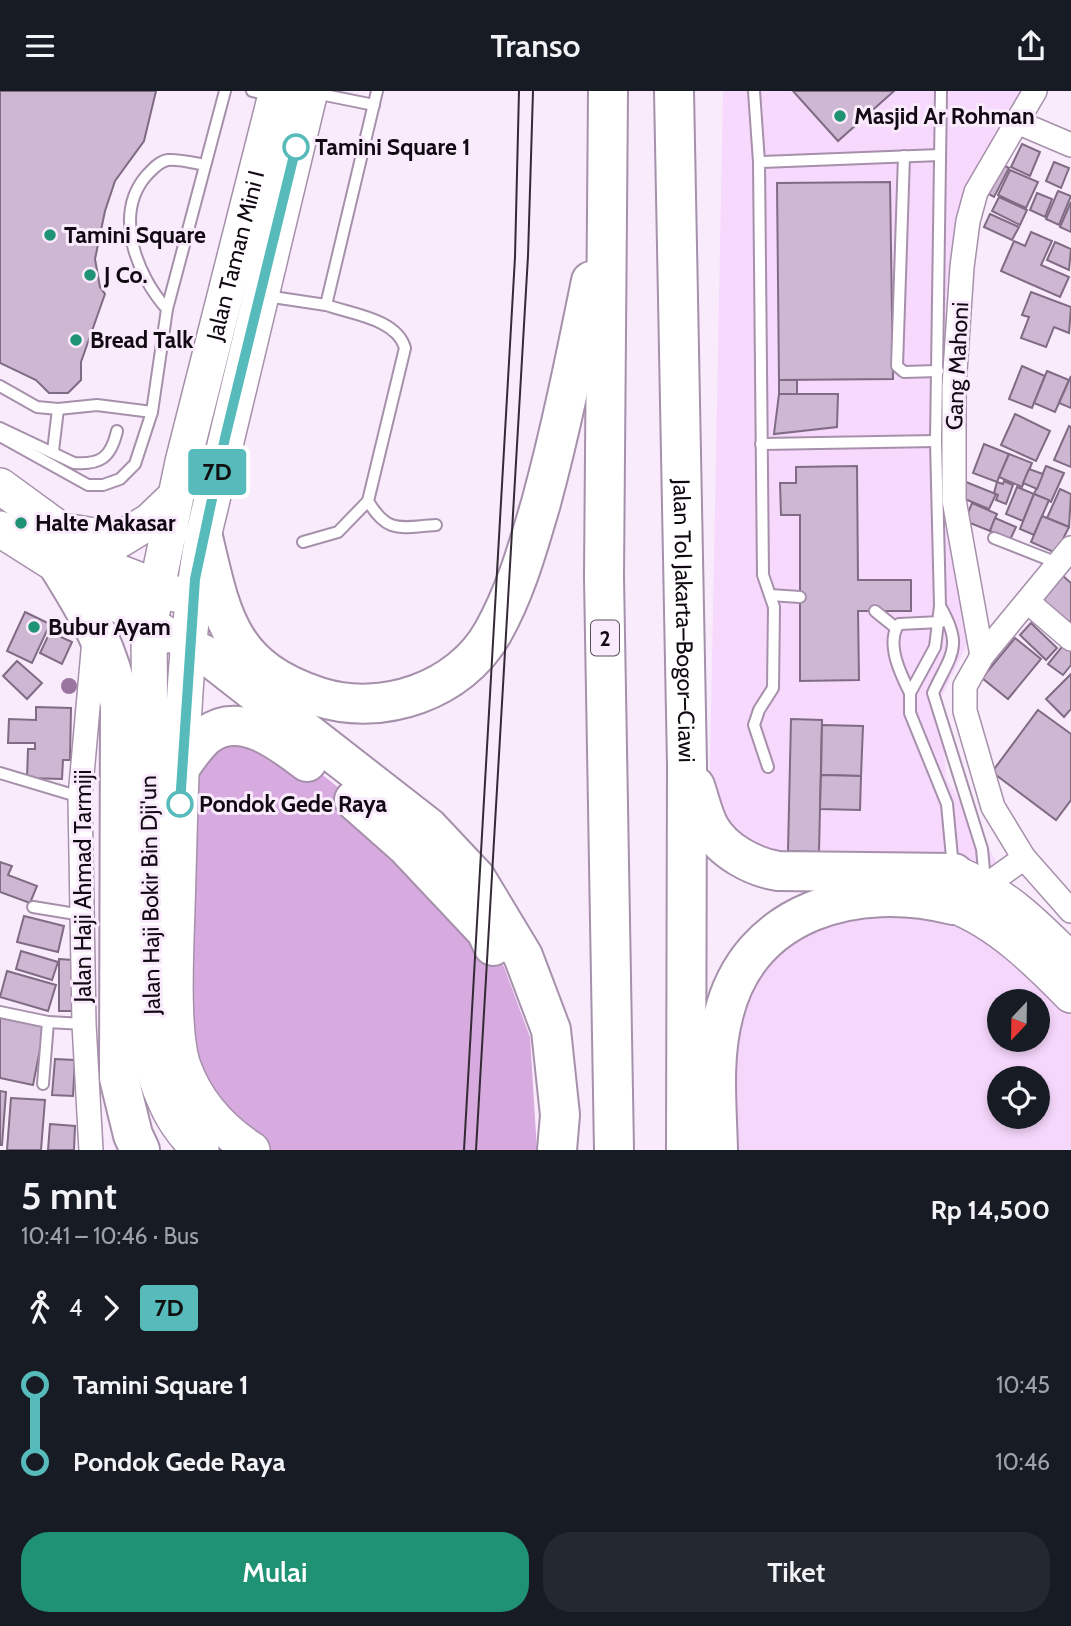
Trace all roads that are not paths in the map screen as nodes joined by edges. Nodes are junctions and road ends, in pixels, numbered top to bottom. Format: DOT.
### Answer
graph roads {
  1 [pos="225,91"];
  2 [pos="377,91"];
  3 [pos="608,91"];
  4 [pos="674,91"];
  5 [pos="754,91"];
  6 [pos="941,91"];
  7 [pos="1035,91"];
  8 [pos="285,92"];
  9 [pos="374,105"];
  10 [pos="1017,122"];
  11 [pos="1071,145"];
  12 [pos="940,155"];
  13 [pos="904,156"];
  14 [pos="759,162"];
  15 [pos="205,165"];
  16 [pos="609,189"];
  17 [pos="260,296"];
  18 [pos="326,305"];
  19 [pos="167,309"];
  20 [pos="938,371"];
  21 [pos="0,386"];
  22 [pos="58,409"];
  23 [pos="152,412"];
  24 [pos="0,428"];
  25 [pos="117,431"];
  26 [pos="0,436"];
  27 [pos="936,441"];
  28 [pos="761,444"];
  29 [pos="53,451"];
  30 [pos="0,486"];
  31 [pos="0,496"];
  32 [pos="175,497"];
  33 [pos="368,501"];
  34 [pos="0,521"];
  35 [pos="436,525"];
  36 [pos="0,529"];
  37 [pos="203,537"];
  38 [pos="994,538"];
  39 [pos="303,542"];
  40 [pos="60,547"];
  41 [pos="1065,556"];
  42 [pos="118,572"];
  43 [pos="155,589"];
  44 [pos="770,595"];
  45 [pos="800,597"];
  46 [pos="192,599"];
  47 [pos="1028,602"];
  48 [pos="940,605"];
  49 [pos="875,611"];
  50 [pos="949,621"];
  51 [pos="936,622"];
  52 [pos="95,623"];
  53 [pos="149,626"];
  54 [pos="896,628"];
  55 [pos="1071,639"];
  56 [pos="188,647"];
  57 [pos="982,656"];
  58 [pos="910,693"];
  59 [pos="181,765"];
  60 [pos="687,765"];
  61 [pos="768,767"];
  62 [pos="0,773"];
  63 [pos="80,797"];
  64 [pos="1024,858"];
  65 [pos="961,892"];
  66 [pos="33,907"];
  67 [pos="1071,911"];
  68 [pos="82,915"];
  69 [pos="1071,961"];
  70 [pos="1071,995"];
  71 [pos="0,1012"];
  72 [pos="48,1022"];
  73 [pos="83,1024"];
  74 [pos="43,1084"];
  75 [pos="91,1150"];
  76 [pos="139,1150"];
  77 [pos="201,1150"];
  78 [pos="252,1150"];
  79 [pos="538,1150"];
  80 [pos="557,1150"];
  81 [pos="614,1150"];
  82 [pos="686,1150"];
  83 [pos="718,1150"];
  1 -- 15 [label="lane"];
  2 -- 9 [label="lane"];
  3 -- 16 [label="highway, 2"];
  4 -- 60 [label="highway, Jalan Tol Jakarta–Bogor–Ciawi"];
  5 -- 14 [label="lane"];
  6 -- 12 [label="lane"];
  7 -- 10 [label="street, Gang Mahoni"];
  8 -- 9 [label="lane"];
  8 -- 17 [label="main road, Jalan Taman Mini I"];
  8 -- 32 [label="main road, Jalan Taman Mini I"];
  9 -- 18 [label="lane"];
  10 -- 11 [label="street"];
  10 -- 57 [label="street, Gang Mahoni"];
  12 -- 13 [label="lane"];
  12 -- 20 [label="lane"];
  13 -- 14 [label="lane"];
  13 -- 20 [label="lane"];
  14 -- 28 [label="lane"];
  15 -- 19 [label="lane"];
  15 -- 19 [label="lane"];
  16 -- 37 [label="highway"];
  16 -- 81 [label="highway, 2"];
  17 -- 18 [label="lane"];
  17 -- 37 [label="main road, Jalan Taman Mini I"];
  18 -- 33 [label="lane"];
  19 -- 23 [label="lane"];
  20 -- 27 [label="lane"];
  21 -- 22 [label="lane"];
  22 -- 23 [label="lane"];
  22 -- 29 [label="lane"];
  23 -- 26 [label="lane"];
  24 -- 29 [label="lane"];
  25 -- 29 [label="lane"];
  27 -- 28 [label="lane"];
  27 -- 48 [label="lane"];
  28 -- 44 [label="lane"];
  30 -- 40 [label="main road"];
  31 -- 42 [label="lane"];
  32 -- 40 [label="main road"];
  32 -- 43 [label="main road, Jalan Taman Mini I"];
  33 -- 35 [label="lane"];
  33 -- 39 [label="lane"];
  34 -- 40 [label="lane"];
  36 -- 40 [label="main road"];
  37 -- 46 [label="main road, Jalan Taman Mini I"];
  38 -- 41 [label="lane"];
  40 -- 42 [label="main road"];
  40 -- 52 [label="highway"];
  40 -- 53 [label="main road"];
  41 -- 47 [label="street"];
  42 -- 43 [label="main road"];
  43 -- 46 [label="main road"];
  43 -- 53 [label="main road, Jalan Taman Mini I"];
  44 -- 45 [label="lane"];
  44 -- 61 [label="lane"];
  46 -- 56 [label="main road, Jalan Taman Mini I"];
  47 -- 55 [label="street"];
  47 -- 57 [label="street"];
  48 -- 50 [label="lane"];
  48 -- 51 [label="lane"];
  49 -- 54 [label="lane"];
  50 -- 51 [label="lane"];
  50 -- 65 [label="lane"];
  51 -- 54 [label="lane"];
  51 -- 58 [label="lane"];
  52 -- 63 [label="street, Jalan Haji Ahmad Tarmiji"];
  52 -- 76 [label="highway"];
  53 -- 56 [label="main road"];
  53 -- 77 [label="main road, Jalan Haji Bokir Bin Dji'un"];
  54 -- 58 [label="lane"];
  56 -- 59 [label="main road, Jalan Haji Bokir Bin Dji'un"];
  56 -- 80 [label="highway"];
  57 -- 64 [label="street"];
  58 -- 65 [label="lane"];
  59 -- 78 [label="main road, Jalan Haji Bokir Bin Dji'un"];
  59 -- 79 [label="highway"];
  60 -- 65 [label="highway"];
  60 -- 82 [label="highway, Jalan Tol Jakarta–Bogor–Ciawi"];
  62 -- 63 [label="lane"];
  63 -- 68 [label="street, Jalan Haji Ahmad Tarmiji"];
  64 -- 65 [label="street"];
  64 -- 67 [label="street"];
  65 -- 69 [label="main road"];
  65 -- 70 [label="main road"];
  65 -- 83 [label="highway"];
  66 -- 68 [label="lane"];
  68 -- 73 [label="street, Jalan Haji Ahmad Tarmiji"];
  71 -- 72 [label="lane"];
  72 -- 73 [label="lane"];
  72 -- 74 [label="lane"];
  73 -- 75 [label="street, Jalan Haji Ahmad Tarmiji"];
}
